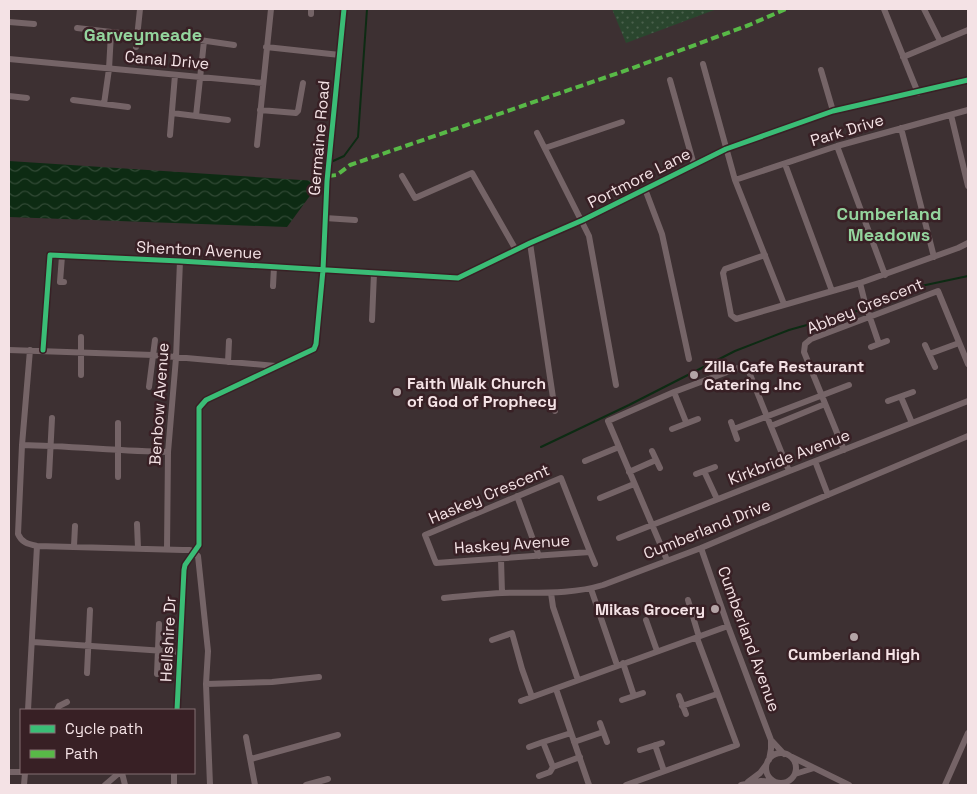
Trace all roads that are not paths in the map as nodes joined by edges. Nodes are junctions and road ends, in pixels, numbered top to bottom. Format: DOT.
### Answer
graph roads {
  1 [pos="140,9"];
  2 [pos="271,9"];
  3 [pos="344,9"];
  4 [pos="884,9"];
  5 [pos="924,9"];
  6 [pos="9,22"];
  7 [pos="34,24"];
  8 [pos="77,28"];
  9 [pos="968,30"];
  10 [pos="111,33"];
  11 [pos="137,35"];
  12 [pos="179,37"];
  13 [pos="204,41"];
  14 [pos="940,41"];
  15 [pos="234,45"];
  16 [pos="136,47"];
  17 [pos="266,47"];
  18 [pos="340,55"];
  19 [pos="904,57"];
  20 [pos="9,60"];
  21 [pos="703,64"];
  22 [pos="109,68"];
  23 [pos="822,70"];
  24 [pos="176,74"];
  25 [pos="200,77"];
  26 [pos="670,80"];
  27 [pos="968,80"];
  28 [pos="263,82"];
  29 [pos="302,83"];
  30 [pos="918,93"];
  31 [pos="9,96"];
  32 [pos="27,98"];
  33 [pos="73,100"];
  34 [pos="104,104"];
  35 [pos="128,107"];
  36 [pos="260,110"];
  37 [pos="968,110"];
  38 [pos="833,111"];
  39 [pos="172,113"];
  40 [pos="951,115"];
  41 [pos="196,116"];
  42 [pos="228,120"];
  43 [pos="622,122"];
  44 [pos="901,128"];
  45 [pos="537,133"];
  46 [pos="170,135"];
  47 [pos="257,145"];
  48 [pos="836,146"];
  49 [pos="545,148"];
  50 [pos="726,149"];
  51 [pos="785,164"];
  52 [pos="694,165"];
  53 [pos="402,176"];
  54 [pos="736,180"];
  55 [pos="968,186"];
  56 [pos="645,189"];
  57 [pos="325,218"];
  58 [pos="355,220"];
  59 [pos="583,220"];
  60 [pos="530,243"];
  61 [pos="968,243"];
  62 [pos="516,250"];
  63 [pos="765,255"];
  64 [pos="62,256"];
  65 [pos="934,257"];
  66 [pos="180,261"];
  67 [pos="274,267"];
  68 [pos="323,270"];
  69 [pos="374,273"];
  70 [pos="885,275"];
  71 [pos="64,282"];
  72 [pos="860,283"];
  73 [pos="273,286"];
  74 [pos="832,291"];
  75 [pos="784,304"];
  76 [pos="869,316"];
  77 [pos="372,320"];
  78 [pos="81,338"];
  79 [pos="156,340"];
  80 [pos="229,341"];
  81 [pos="887,341"];
  82 [pos="959,342"];
  83 [pos="879,344"];
  84 [pos="925,344"];
  85 [pos="871,347"];
  86 [pos="9,350"];
  87 [pos="30,350"];
  88 [pos="43,350"];
  89 [pos="81,351"];
  90 [pos="929,354"];
  91 [pos="153,355"];
  92 [pos="967,356"];
  93 [pos="176,358"];
  94 [pos="689,359"];
  95 [pos="228,362"];
  96 [pos="968,364"];
  97 [pos="277,366"];
  98 [pos="934,367"];
  99 [pos="81,374"];
  100 [pos="616,385"];
  101 [pos="849,385"];
  102 [pos="149,387"];
  103 [pos="674,392"];
  104 [pos="913,392"];
  105 [pos="821,395"];
  106 [pos="901,397"];
  107 [pos="888,401"];
  108 [pos="968,401"];
  109 [pos="824,404"];
  110 [pos="555,411"];
  111 [pos="767,417"];
  112 [pos="52,418"];
  113 [pos="698,419"];
  114 [pos="686,422"];
  115 [pos="731,422"];
  116 [pos="118,423"];
  117 [pos="912,423"];
  118 [pos="770,426"];
  119 [pos="672,428"];
  120 [pos="734,429"];
  121 [pos="968,436"];
  122 [pos="737,439"];
  123 [pos="22,445"];
  124 [pos="51,446"];
  125 [pos="619,447"];
  126 [pos="844,450"];
  127 [pos="652,451"];
  128 [pos="119,452"];
  129 [pos="168,452"];
  130 [pos="656,460"];
  131 [pos="585,461"];
  132 [pos="815,461"];
  133 [pos="715,467"];
  134 [pos="660,468"];
  135 [pos="704,471"];
  136 [pos="790,471"];
  137 [pos="630,472"];
  138 [pos="696,474"];
  139 [pos="49,476"];
  140 [pos="118,477"];
  141 [pos="634,484"];
  142 [pos="828,494"];
  143 [pos="517,496"];
  144 [pos="600,498"];
  145 [pos="717,499"];
  146 [pos="137,524"];
  147 [pos="652,525"];
  148 [pos="75,526"];
  149 [pos="425,535"];
  150 [pos="619,538"];
  151 [pos="37,546"];
  152 [pos="74,546"];
  153 [pos="138,548"];
  154 [pos="701,548"];
  155 [pos="167,549"];
  156 [pos="590,552"];
  157 [pos="194,553"];
  158 [pos="539,556"];
  159 [pos="501,559"];
  160 [pos="667,560"];
  161 [pos="595,564"];
  162 [pos="591,589"];
  163 [pos="502,593"];
  164 [pos="551,593"];
  165 [pos="444,598"];
  166 [pos="688,600"];
  167 [pos="90,610"];
  168 [pos="646,620"];
  169 [pos="159,624"];
  170 [pos="728,626"];
  171 [pos="698,638"];
  172 [pos="492,640"];
  173 [pos="33,642"];
  174 [pos="88,645"];
  175 [pos="158,650"];
  176 [pos="657,651"];
  177 [pos="179,652"];
  178 [pos="620,664"];
  179 [pos="87,673"];
  180 [pos="157,674"];
  181 [pos="318,677"];
  182 [pos="578,680"];
  183 [pos="206,684"];
  184 [pos="556,689"];
  185 [pos="643,693"];
  186 [pos="717,694"];
  187 [pos="634,696"];
  188 [pos="679,696"];
  189 [pos="532,697"];
  190 [pos="622,700"];
  191 [pos="521,701"];
  192 [pos="67,702"];
  193 [pos="682,706"];
  194 [pos="28,709"];
  195 [pos="58,709"];
  196 [pos="177,709"];
  197 [pos="686,714"];
  198 [pos="600,723"];
  199 [pos="603,732"];
  200 [pos="571,733"];
  201 [pos="968,733"];
  202 [pos="338,735"];
  203 [pos="246,737"];
  204 [pos="771,740"];
  205 [pos="543,742"];
  206 [pos="574,742"];
  207 [pos="607,742"];
  208 [pos="529,747"];
  209 [pos="640,750"];
  210 [pos="786,755"];
  211 [pos="580,758"];
  212 [pos="251,759"];
  213 [pos="768,763"];
  214 [pos="553,767"];
  215 [pos="814,768"];
  216 [pos="664,771"];
  217 [pos="119,774"];
  218 [pos="795,774"];
  219 [pos="539,776"];
  220 [pos="328,779"];
  221 [pos="777,782"];
  222 [pos="744,784"];
  223 [pos="105,785"];
  224 [pos="210,785"];
  225 [pos="255,785"];
  226 [pos="306,785"];
  227 [pos="590,785"];
  228 [pos="626,785"];
  229 [pos="849,785"];
  230 [pos="945,785"];
  1 -- 11 [label="street"];
  2 -- 17 [label="street"];
  3 -- 18 [label="street, Germaine Road"];
  4 -- 19 [label="street"];
  5 -- 14 [label="street"];
  6 -- 7 [label="street"];
  8 -- 10 [label="street"];
  9 -- 14 [label="street"];
  10 -- 11 [label="street"];
  10 -- 22 [label="street"];
  11 -- 16 [label="street"];
  12 -- 13 [label="street"];
  13 -- 15 [label="street"];
  13 -- 25 [label="street"];
  14 -- 19 [label="street"];
  17 -- 18 [label="street"];
  17 -- 28 [label="street"];
  18 -- 57 [label="street, Germaine Road"];
  19 -- 30 [label="street"];
  20 -- 22 [label="street, Canal Drive"];
  21 -- 50 [label="street"];
  22 -- 24 [label="street, Canal Drive"];
  22 -- 34 [label="street"];
  23 -- 38 [label="street"];
  24 -- 25 [label="street, Canal Drive"];
  24 -- 39 [label="street"];
  25 -- 28 [label="street, Canal Drive"];
  25 -- 41 [label="street"];
  26 -- 52 [label="street"];
  27 -- 30 [label="street, Portmore Lane"];
  28 -- 36 [label="street"];
  29 -- 36 [label="street"];
  30 -- 38 [label="street, Portmore Lane"];
  31 -- 32 [label="street"];
  33 -- 34 [label="street"];
  34 -- 35 [label="street"];
  36 -- 47 [label="street"];
  37 -- 40 [label="street, Park Drive"];
  38 -- 50 [label="street, Portmore Lane"];
  39 -- 41 [label="street"];
  39 -- 46 [label="street"];
  40 -- 44 [label="street, Park Drive"];
  40 -- 55 [label="street"];
  41 -- 42 [label="street"];
  43 -- 49 [label="street"];
  44 -- 48 [label="street, Park Drive"];
  44 -- 65 [label="street"];
  45 -- 49 [label="street"];
  48 -- 51 [label="street, Park Drive"];
  48 -- 70 [label="street"];
  49 -- 59 [label="street"];
  50 -- 52 [label="street, Portmore Lane"];
  50 -- 54 [label="street"];
  51 -- 54 [label="street, Park Drive"];
  51 -- 74 [label="street"];
  52 -- 56 [label="street, Portmore Lane"];
  53 -- 62 [label="street"];
  54 -- 63 [label="street"];
  56 -- 59 [label="street, Portmore Lane"];
  56 -- 94 [label="street"];
  57 -- 58 [label="street"];
  57 -- 68 [label="street, Germaine Road"];
  59 -- 60 [label="street, Portmore Lane"];
  59 -- 100 [label="street"];
  60 -- 62 [label="street, Portmore Lane"];
  60 -- 110 [label="street"];
  61 -- 65 [label="street"];
  62 -- 69 [label="street, Portmore Lane"];
  63 -- 75 [label="street"];
  63 -- 75 [label="street"];
  64 -- 66 [label="street, Shenton Avenue"];
  64 -- 71 [label="street"];
  64 -- 88 [label="street"];
  65 -- 70 [label="street"];
  66 -- 67 [label="street, Shenton Avenue"];
  66 -- 93 [label="street, Benbow Avenue"];
  67 -- 68 [label="street, Shenton Avenue"];
  67 -- 73 [label="street"];
  68 -- 69 [label="street, Portmore Lane"];
  68 -- 97 [label="street"];
  69 -- 77 [label="street"];
  70 -- 72 [label="street"];
  72 -- 74 [label="street"];
  72 -- 76 [label="street"];
  74 -- 75 [label="street"];
  76 -- 82 [label="street, Abbey Crescent"];
  76 -- 83 [label="street"];
  76 -- 105 [label="street, Abbey Crescent"];
  78 -- 89 [label="street"];
  79 -- 91 [label="street"];
  80 -- 95 [label="street"];
  81 -- 83 [label="street"];
  82 -- 90 [label="street"];
  82 -- 92 [label="street, Abbey Crescent"];
  83 -- 85 [label="street"];
  84 -- 90 [label="street"];
  86 -- 87 [label="street"];
  87 -- 88 [label="street"];
  87 -- 123 [label="street"];
  88 -- 89 [label="street"];
  89 -- 91 [label="street"];
  89 -- 99 [label="street"];
  90 -- 98 [label="street"];
  91 -- 93 [label="street"];
  91 -- 102 [label="street"];
  92 -- 96 [label="street, Abbey Crescent"];
  93 -- 95 [label="street"];
  93 -- 129 [label="street, Benbow Avenue"];
  95 -- 97 [label="street"];
  97 -- 157 [label="street"];
  101 -- 105 [label="street"];
  103 -- 111 [label="street"];
  103 -- 114 [label="street"];
  103 -- 125 [label="street"];
  104 -- 106 [label="street"];
  105 -- 109 [label="street, Abbey Crescent"];
  105 -- 111 [label="street"];
  106 -- 107 [label="street"];
  106 -- 117 [label="street"];
  108 -- 117 [label="street, Kirkbride Avenue"];
  109 -- 118 [label="street"];
  109 -- 126 [label="street, Abbey Crescent"];
  111 -- 118 [label="street"];
  111 -- 120 [label="street"];
  112 -- 124 [label="street"];
  113 -- 114 [label="street"];
  114 -- 119 [label="street"];
  115 -- 120 [label="street"];
  116 -- 128 [label="street"];
  117 -- 126 [label="street, Kirkbride Avenue"];
  118 -- 136 [label="street"];
  120 -- 122 [label="street"];
  121 -- 142 [label="street, Cumberland Drive"];
  123 -- 124 [label="street"];
  123 -- 151 [label="street"];
  124 -- 128 [label="street"];
  124 -- 139 [label="street"];
  125 -- 131 [label="street"];
  125 -- 137 [label="street"];
  126 -- 132 [label="street, Kirkbride Avenue"];
  127 -- 130 [label="street"];
  128 -- 129 [label="street"];
  128 -- 140 [label="street"];
  129 -- 155 [label="street, Benbow Avenue"];
  130 -- 134 [label="street"];
  130 -- 137 [label="street"];
  132 -- 136 [label="street, Kirkbride Avenue"];
  132 -- 142 [label="street"];
  133 -- 135 [label="street"];
  135 -- 138 [label="street"];
  135 -- 145 [label="street"];
  136 -- 145 [label="street, Kirkbride Avenue"];
  137 -- 141 [label="street"];
  141 -- 144 [label="street"];
  141 -- 147 [label="street"];
  142 -- 154 [label="street, Cumberland Drive"];
  143 -- 149 [label="street, Haskey Crescent"];
  143 -- 156 [label="street, Haskey Crescent"];
  143 -- 158 [label="street"];
  145 -- 147 [label="street, Kirkbride Avenue"];
  146 -- 153 [label="street"];
  147 -- 150 [label="street, Kirkbride Avenue"];
  147 -- 160 [label="street"];
  148 -- 152 [label="street"];
  149 -- 159 [label="street, Haskey Avenue"];
  151 -- 152 [label="street"];
  151 -- 173 [label="street"];
  152 -- 153 [label="street"];
  153 -- 155 [label="street"];
  154 -- 160 [label="street, Cumberland Drive"];
  154 -- 170 [label="street, Cumberland Avenue"];
  155 -- 157 [label="street"];
  156 -- 158 [label="street, Haskey Avenue"];
  156 -- 161 [label="street, Haskey Crescent"];
  157 -- 177 [label="street, Hellshire Dr"];
  157 -- 183 [label="street"];
  158 -- 159 [label="street, Haskey Avenue"];
  159 -- 163 [label="street"];
  160 -- 162 [label="street, Cumberland Drive"];
  162 -- 164 [label="street, Cumberland Drive"];
  162 -- 178 [label="street"];
  163 -- 164 [label="street, Cumberland Drive"];
  163 -- 165 [label="street, Cumberland Drive"];
  164 -- 182 [label="street"];
  166 -- 171 [label="street"];
  167 -- 174 [label="street"];
  168 -- 176 [label="street"];
  169 -- 175 [label="street"];
  170 -- 171 [label="street"];
  170 -- 204 [label="street, Cumberland Avenue"];
  171 -- 176 [label="street"];
  171 -- 186 [label="street"];
  172 -- 189 [label="street"];
  173 -- 174 [label="street"];
  173 -- 194 [label="street"];
  174 -- 175 [label="street"];
  174 -- 179 [label="street"];
  175 -- 177 [label="street"];
  175 -- 180 [label="street"];
  176 -- 178 [label="street"];
  177 -- 196 [label="street, Hellshire Dr"];
  178 -- 182 [label="street"];
  178 -- 187 [label="street"];
  181 -- 183 [label="street"];
  182 -- 184 [label="street"];
  183 -- 224 [label="street"];
  184 -- 189 [label="street"];
  184 -- 200 [label="street"];
  185 -- 187 [label="street"];
  186 -- 193 [label="street"];
  186 -- 216 [label="street"];
  187 -- 190 [label="street"];
  188 -- 193 [label="street"];
  189 -- 191 [label="street"];
  192 -- 195 [label="street"];
  193 -- 197 [label="street"];
  198 -- 199 [label="street"];
  199 -- 206 [label="street"];
  199 -- 207 [label="street"];
  200 -- 205 [label="street"];
  200 -- 206 [label="street"];
  201 -- 230 [label="street"];
  202 -- 212 [label="street"];
  203 -- 212 [label="street"];
  204 -- 210 [label="street, Cumberland Avenue"];
  204 -- 213 [label="street, Cumberland Avenue"];
  205 -- 208 [label="street"];
  205 -- 214 [label="street"];
  206 -- 211 [label="street"];
  209 -- 216 [label="street"];
  210 -- 213 [label="street"];
  210 -- 215 [label="street, Cumberland Avenue"];
  210 -- 218 [label="street"];
  211 -- 214 [label="street"];
  211 -- 227 [label="street"];
  212 -- 225 [label="street"];
  213 -- 221 [label="street"];
  213 -- 222 [label="street"];
  214 -- 219 [label="street"];
  215 -- 218 [label="street"];
  215 -- 229 [label="street, Cumberland Avenue"];
  216 -- 228 [label="street"];
  217 -- 223 [label="street"];
  218 -- 221 [label="street"];
  220 -- 226 [label="street"];
  221 -- 222 [label="street"];
}
